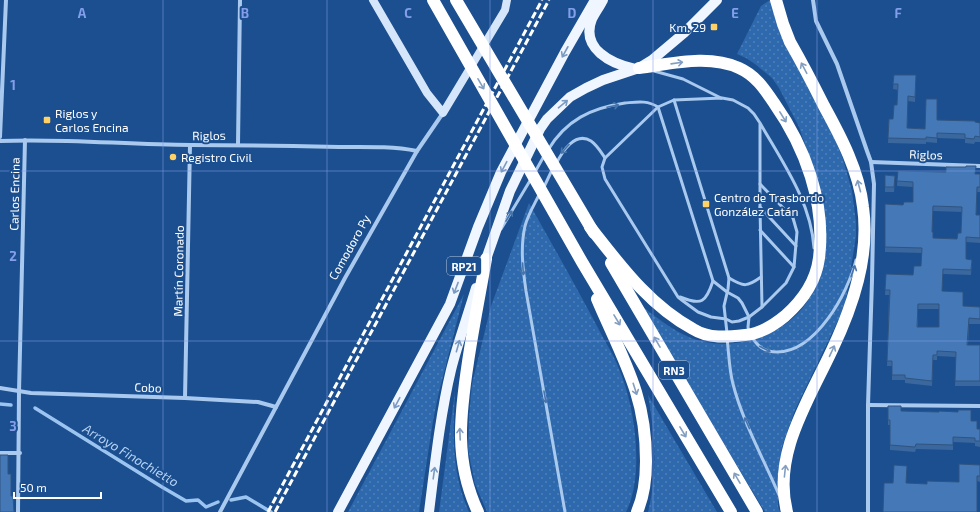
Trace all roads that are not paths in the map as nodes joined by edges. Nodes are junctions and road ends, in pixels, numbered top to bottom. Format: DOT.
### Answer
graph roads {
  1 [pos="6,0"];
  2 [pos="240,0"];
  3 [pos="373,0"];
  4 [pos="433,0"];
  5 [pos="456,0"];
  6 [pos="507,0"];
  7 [pos="595,0"];
  8 [pos="603,0"];
  9 [pos="717,0"];
  10 [pos="776,0"];
  11 [pos="813,0"];
  12 [pos="637,69"];
  13 [pos="722,98"];
  14 [pos="674,100"];
  15 [pos="658,107"];
  16 [pos="443,113"];
  17 [pos="760,124"];
  18 [pos="0,137"];
  19 [pos="25,140"];
  20 [pos="0,141"];
  21 [pos="238,144"];
  22 [pos="190,145"];
  23 [pos="417,151"];
  24 [pos="605,158"];
  25 [pos="871,162"];
  26 [pos="980,166"];
  27 [pos="760,184"];
  28 [pos="760,207"];
  29 [pos="865,224"];
  30 [pos="590,227"];
  31 [pos="760,230"];
  32 [pos="796,246"];
  33 [pos="859,251"];
  34 [pos="487,254"];
  35 [pos="814,254"];
  36 [pos="857,257"];
  37 [pos="582,262"];
  38 [pos="814,262"];
  39 [pos="794,267"];
  40 [pos="761,276"];
  41 [pos="729,278"];
  42 [pos="814,278"];
  43 [pos="713,281"];
  44 [pos="727,292"];
  45 [pos="678,297"];
  46 [pos="762,307"];
  47 [pos="749,317"];
  48 [pos="726,319"];
  49 [pos="0,388"];
  50 [pos="19,392"];
  51 [pos="185,398"];
  52 [pos="868,405"];
  53 [pos="980,406"];
  54 [pos="276,407"];
  55 [pos="0,453"];
  56 [pos="20,453"];
  57 [pos="787,511"];
  58 [pos="18,512"];
  59 [pos="220,512"];
  60 [pos="338,512"];
  61 [pos="429,512"];
  62 [pos="478,512"];
  63 [pos="565,512"];
  64 [pos="637,512"];
  65 [pos="731,512"];
  66 [pos="757,512"];
  67 [pos="868,512"];
  1 -- 18 [label="street"];
  2 -- 21 [label="street"];
  3 -- 16 [label="street"];
  4 -- 37 [label="highway, RN3, one-way"];
  5 -- 30 [label="highway, RN3"];
  6 -- 16 [label="street, Comodoro Py"];
  7 -- 60 [label="main road, RP21, one-way"];
  8 -- 12 [label="main road"];
  9 -- 12 [label="main road, RP21"];
  29 -- 10 [label="highway, one-way"];
  11 -- 25 [label="street"];
  12 -- 13 [label="lane"];
  34 -- 12 [label="main road, RP21, one-way"];
  12 -- 42 [label="highway, one-way"];
  13 -- 14 [label="lane"];
  13 -- 17 [label="lane"];
  14 -- 15 [label="lane"];
  14 -- 41 [label="lane"];
  15 -- 24 [label="lane"];
  34 -- 15 [label="lane, one-way"];
  15 -- 43 [label="lane"];
  16 -- 23 [label="street, Comodoro Py"];
  17 -- 27 [label="lane"];
  17 -- 35 [label="lane"];
  19 -- 20 [label="street, Riglos"];
  19 -- 22 [label="street, Riglos"];
  19 -- 50 [label="street, Carlos Encina"];
  21 -- 22 [label="street, Riglos"];
  21 -- 23 [label="street, Riglos"];
  22 -- 51 [label="street, Martín Coronado"];
  23 -- 54 [label="street, Comodoro Py"];
  24 -- 45 [label="lane"];
  24 -- 63 [label="lane, one-way"];
  25 -- 26 [label="street, Riglos"];
  25 -- 52 [label="street"];
  27 -- 28 [label="lane"];
  27 -- 32 [label="lane"];
  28 -- 31 [label="lane"];
  28 -- 32 [label="lane"];
  29 -- 33 [label="lane"];
  57 -- 29 [label="highway, one-way"];
  30 -- 42 [label="highway"];
  66 -- 30 [label="highway, RN3, one-way"];
  31 -- 39 [label="lane"];
  31 -- 40 [label="lane"];
  32 -- 39 [label="lane"];
  61 -- 34 [label="main road, RP21, one-way"];
  62 -- 34 [label="highway, one-way"];
  47 -- 36 [label="lane, one-way"];
  37 -- 64 [label="highway, one-way"];
  37 -- 65 [label="highway, RN3, one-way"];
  38 -- 42 [label="lane"];
  39 -- 46 [label="lane"];
  40 -- 41 [label="lane"];
  40 -- 46 [label="lane"];
  41 -- 44 [label="lane"];
  43 -- 44 [label="lane"];
  43 -- 45 [label="lane"];
  44 -- 47 [label="lane"];
  44 -- 48 [label="lane"];
  45 -- 48 [label="lane"];
  46 -- 47 [label="lane"];
  47 -- 48 [label="lane"];
  57 -- 48 [label="lane, one-way"];
  49 -- 50 [label="street, Cobo"];
  50 -- 51 [label="street, Cobo"];
  50 -- 56 [label="street, Carlos Encina"];
  51 -- 54 [label="street, Cobo"];
  52 -- 53 [label="street"];
  52 -- 67 [label="street"];
  54 -- 59 [label="street, Comodoro Py"];
  55 -- 56 [label="street"];
  56 -- 58 [label="street, Carlos Encina"];
}
